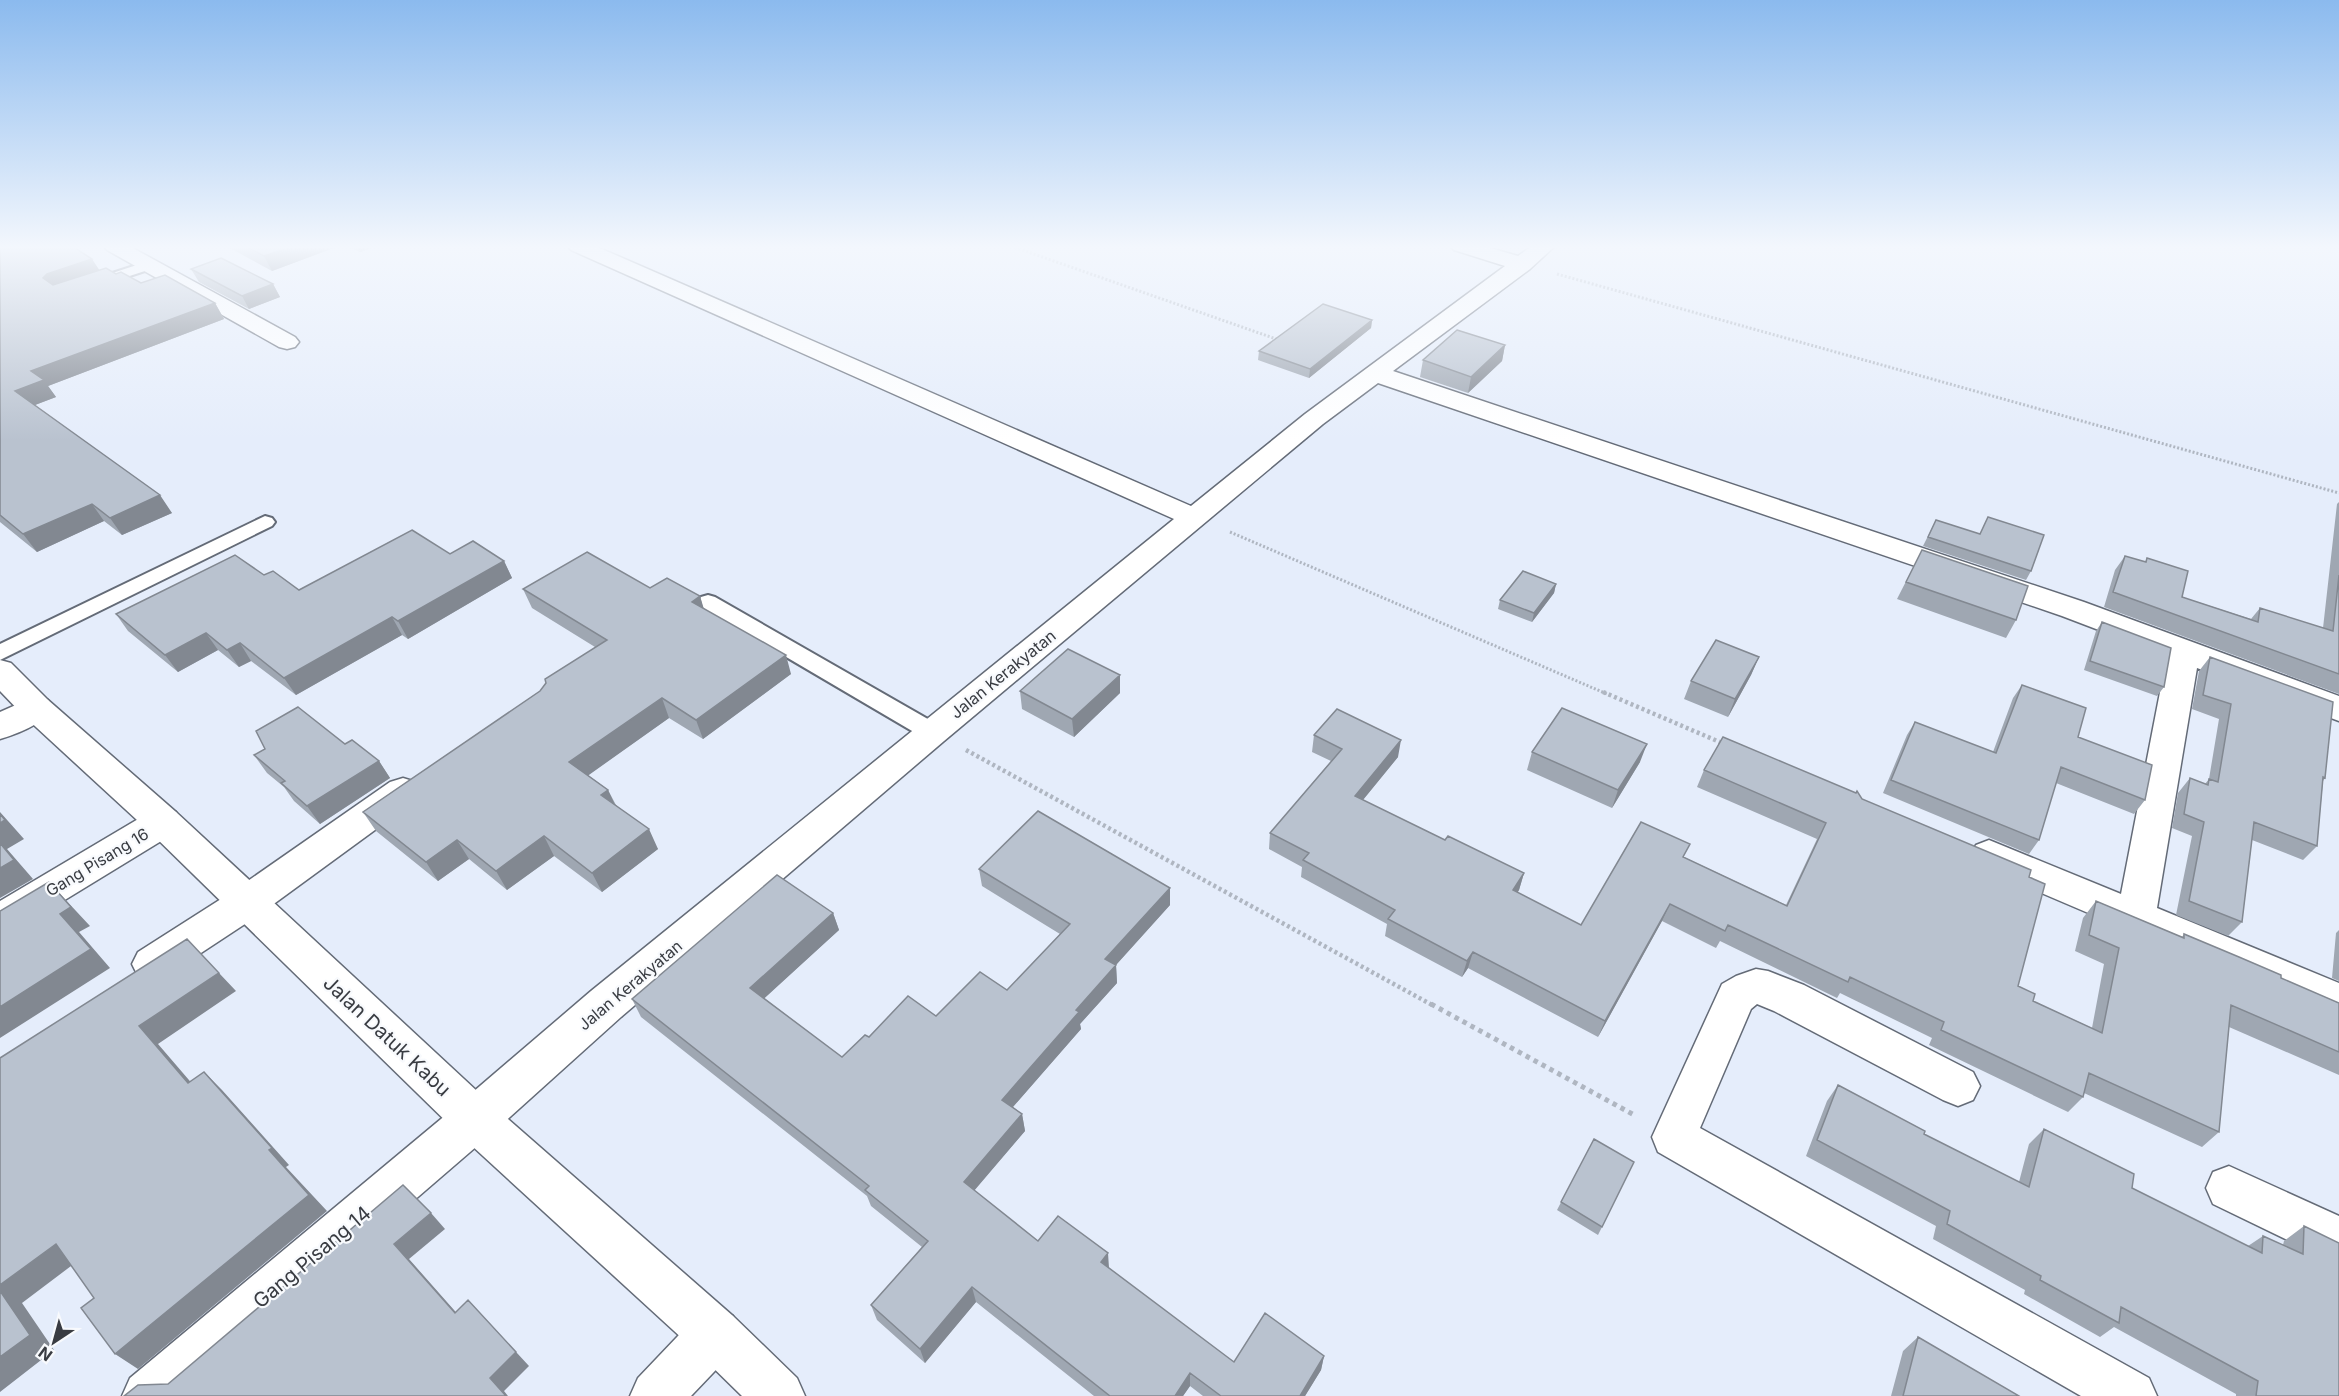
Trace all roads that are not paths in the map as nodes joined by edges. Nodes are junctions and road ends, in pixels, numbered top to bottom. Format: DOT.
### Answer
graph roads {
  1 [pos="232,311"];
  2 [pos="726,311"];
  3 [pos="1457,311"];
  4 [pos="287,342"];
  5 [pos="1374,373"];
  6 [pos="1195,518"];
  7 [pos="265,522"];
  8 [pos="708,602"];
  9 [pos="2184,652"];
  10 [pos="0,653"];
  11 [pos="0,671"];
  12 [pos="36,708"];
  13 [pos="2339,709"];
  14 [pos="0,727"];
  15 [pos="932,732"];
  16 [pos="433,771"];
  17 [pos="163,822"];
  18 [pos="1953,840"];
  19 [pos="246,903"];
  20 [pos="2136,915"];
  21 [pos="0,920"];
  22 [pos="118,987"];
  23 [pos="2339,1002"];
  24 [pos="1958,1086"];
  25 [pos="476,1119"];
  26 [pos="2229,1188"];
  27 [pos="2339,1241"];
  28 [pos="715,1334"];
  29 [pos="148,1396"];
  30 [pos="656,1396"];
  31 [pos="779,1396"];
  32 [pos="2131,1396"];
  1 -- 4 [label="street"];
  2 -- 6 [label="street"];
  3 -- 5 [label="street, Jalan Kerakyatan"];
  5 -- 6 [label="street, Jalan Kerakyatan"];
  5 -- 9 [label="street"];
  6 -- 15 [label="street, Jalan Kerakyatan"];
  7 -- 10 [label="lane"];
  8 -- 15 [label="lane"];
  9 -- 13 [label="street"];
  9 -- 20 [label="street"];
  11 -- 12 [label="street, Jalan Datuk Kabu"];
  12 -- 14 [label="street"];
  12 -- 17 [label="street, Jalan Datuk Kabu"];
  15 -- 25 [label="street, Jalan Kerakyatan"];
  16 -- 19 [label="street"];
  17 -- 19 [label="street, Jalan Datuk Kabu"];
  17 -- 21 [label="street, Gang Pisang 16"];
  18 -- 20 [label="street"];
  19 -- 22 [label="street"];
  19 -- 25 [label="street, Jalan Datuk Kabu"];
  20 -- 23 [label="street"];
  24 -- 32 [label="street"];
  25 -- 28 [label="street, Jalan Datuk Kabu"];
  25 -- 29 [label="street, Gang Pisang 14"];
  26 -- 27 [label="street"];
  28 -- 30 [label="street"];
  28 -- 31 [label="street, Jalan Datuk Kabu"];
}
